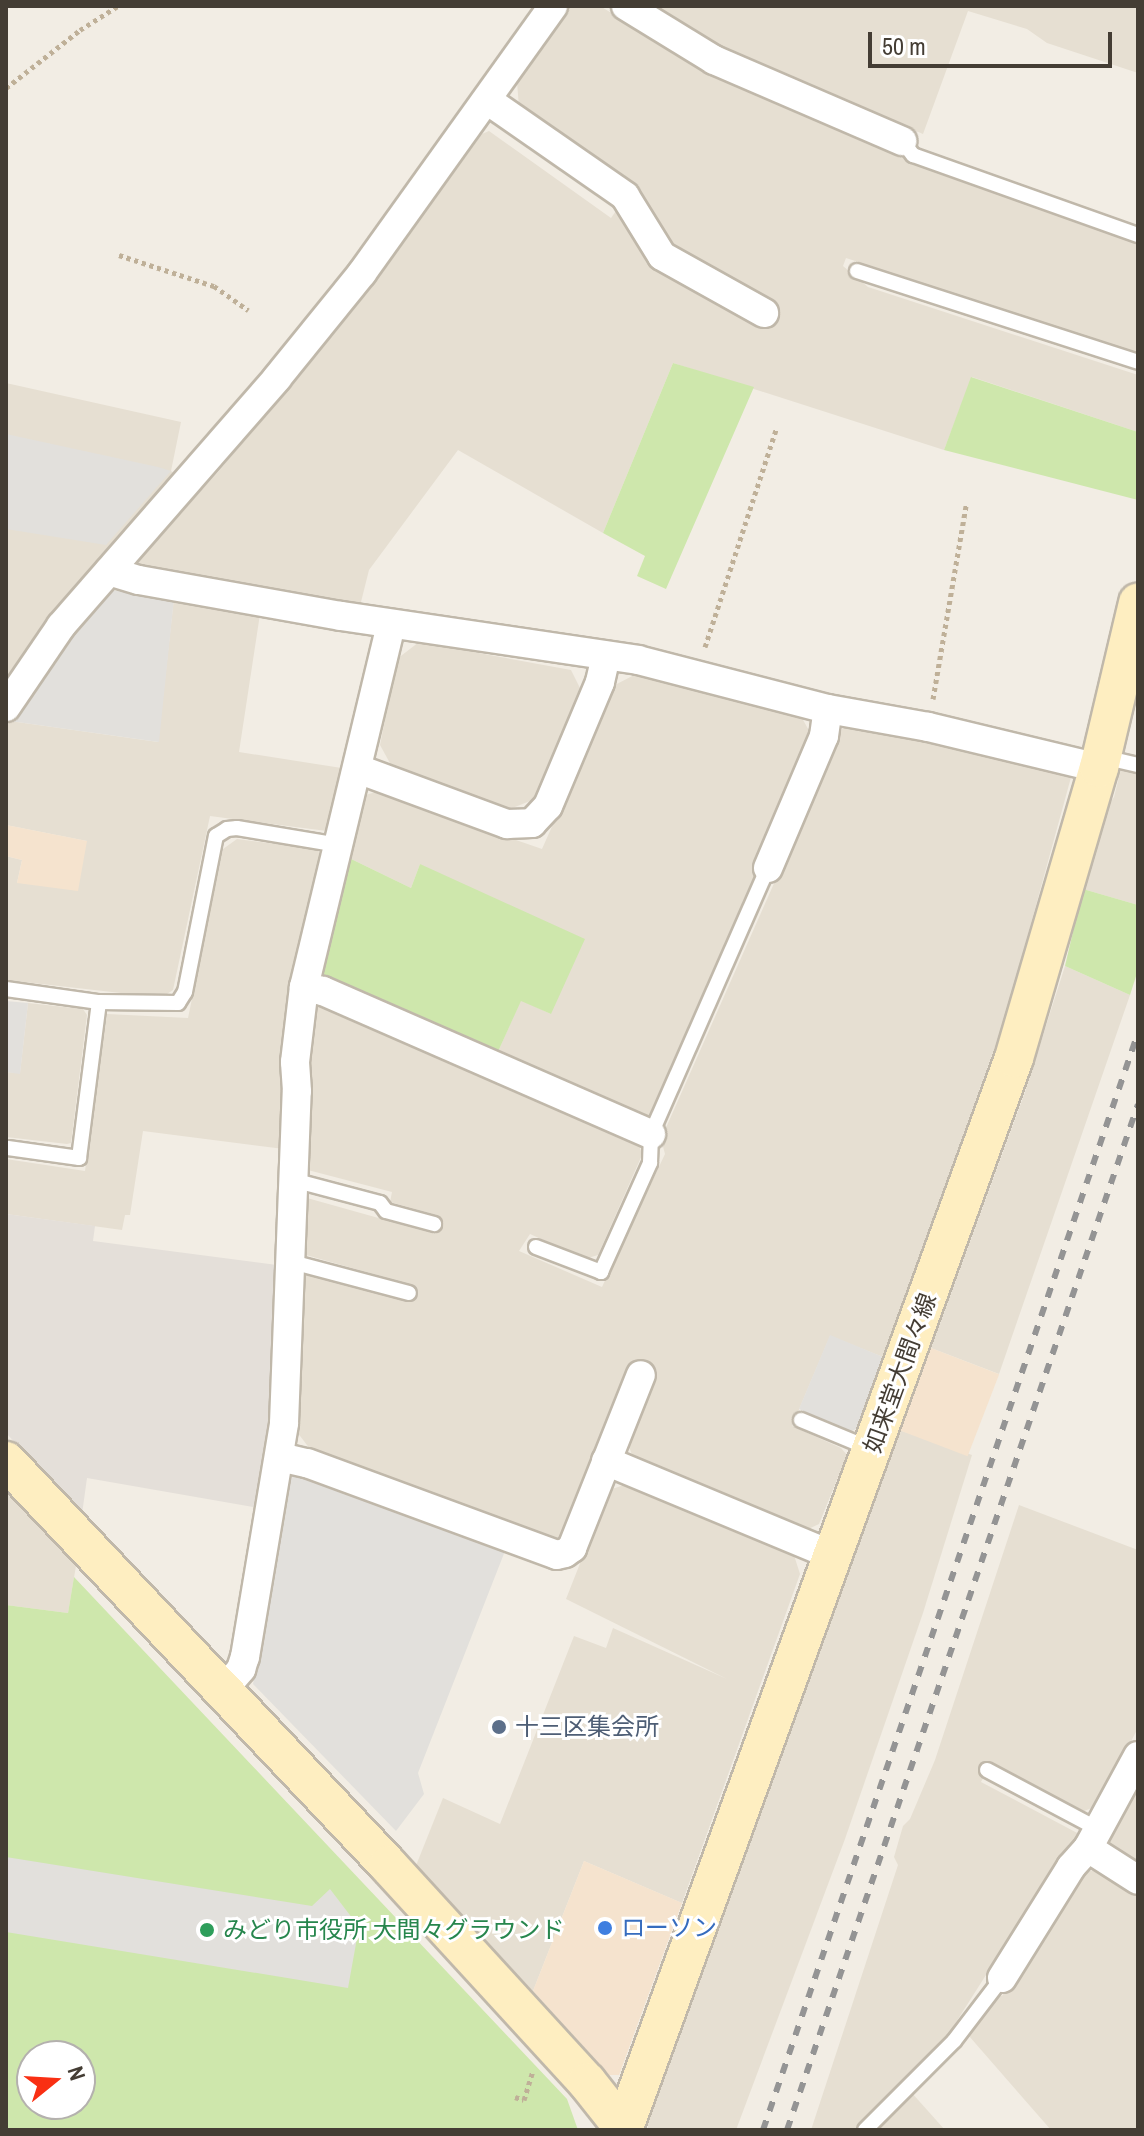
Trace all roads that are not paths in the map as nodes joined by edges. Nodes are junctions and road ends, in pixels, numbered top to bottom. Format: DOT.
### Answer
graph roads {
  1 [pos="553,6"];
  2 [pos="626,6"];
  3 [pos="487,100"];
  4 [pos="902,141"];
  5 [pos="1138,235"];
  6 [pos="857,271"];
  7 [pos="764,313"];
  8 [pos="1138,362"];
  9 [pos="109,571"];
  10 [pos="1138,603"];
  11 [pos="391,624"];
  12 [pos="606,656"];
  13 [pos="6,707"];
  14 [pos="828,709"];
  15 [pos="1113,763"];
  16 [pos="358,769"];
  17 [pos="339,845"];
  18 [pos="768,868"];
  19 [pos="304,987"];
  20 [pos="6,989"];
  21 [pos="99,1002"];
  22 [pos="651,1134"];
  23 [pos="8,1148"];
  24 [pos="293,1180"];
  25 [pos="434,1224"];
  26 [pos="536,1247"];
  27 [pos="288,1261"];
  28 [pos="409,1293"];
  29 [pos="641,1375"];
  30 [pos="801,1420"];
  31 [pos="872,1450"];
  32 [pos="280,1457"];
  33 [pos="6,1461"];
  34 [pos="606,1461"];
  35 [pos="832,1555"];
  36 [pos="223,1690"];
  37 [pos="1138,1756"];
  38 [pos="987,1770"];
  39 [pos="1093,1838"];
  40 [pos="1138,1880"];
  41 [pos="1002,1978"];
  42 [pos="624,2129"];
  43 [pos="865,2130"];
  1 -- 3 [label="street"];
  2 -- 4 [label="street"];
  3 -- 7 [label="street"];
  3 -- 9 [label="street"];
  4 -- 5 [label="lane"];
  6 -- 8 [label="lane"];
  9 -- 11 [label="street"];
  9 -- 13 [label="street"];
  10 -- 15 [label="main road, 如来堂大間々線"];
  11 -- 12 [label="street"];
  11 -- 16 [label="street"];
  12 -- 14 [label="street"];
  12 -- 16 [label="street"];
  14 -- 15 [label="street"];
  14 -- 18 [label="street"];
  15 -- 31 [label="main road, 如来堂大間々線"];
  16 -- 17 [label="street"];
  17 -- 19 [label="street"];
  17 -- 21 [label="lane"];
  18 -- 22 [label="lane"];
  19 -- 22 [label="street"];
  19 -- 24 [label="street"];
  20 -- 21 [label="lane"];
  21 -- 23 [label="lane"];
  22 -- 26 [label="lane"];
  24 -- 25 [label="lane"];
  24 -- 27 [label="street"];
  27 -- 28 [label="lane"];
  27 -- 32 [label="street"];
  29 -- 34 [label="street"];
  30 -- 31 [label="lane"];
  31 -- 35 [label="main road, 如来堂大間々線"];
  32 -- 34 [label="street"];
  32 -- 36 [label="street"];
  33 -- 36 [label="main road"];
  34 -- 35 [label="street"];
  35 -- 42 [label="main road, 如来堂大間々線"];
  36 -- 42 [label="main road"];
  37 -- 39 [label="street"];
  38 -- 39 [label="lane"];
  39 -- 40 [label="street"];
  39 -- 41 [label="street"];
  41 -- 43 [label="lane"];
}
